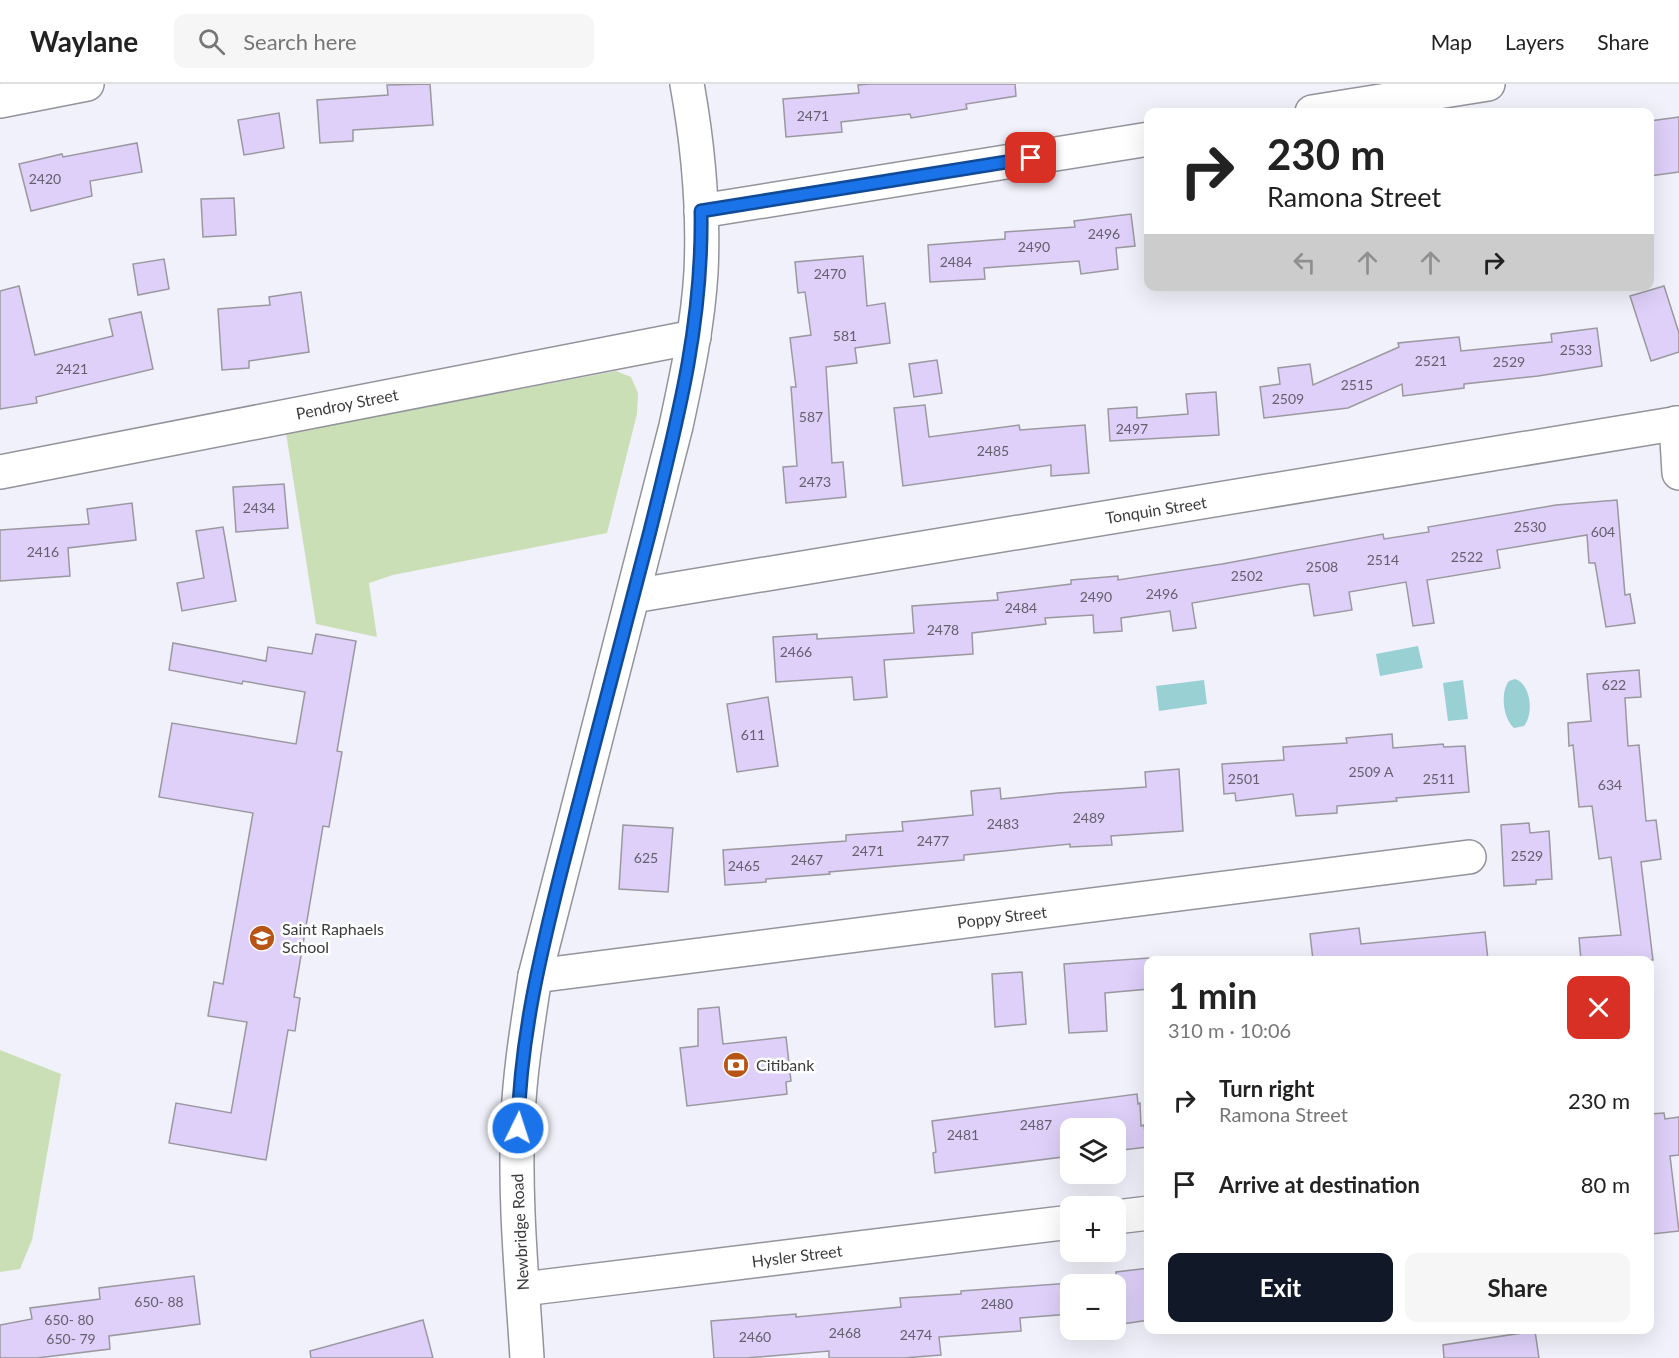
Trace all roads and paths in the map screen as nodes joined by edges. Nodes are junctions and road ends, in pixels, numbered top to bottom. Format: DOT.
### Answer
graph roads {
  1 [pos="87,84"];
  2 [pos="687,84"];
  3 [pos="1488,84"];
  4 [pos="0,101"];
  5 [pos="1337,108"];
  6 [pos="1144,140"];
  7 [pos="701,211"];
  8 [pos="694,337"];
  9 [pos="1677,423"];
  10 [pos="0,472"];
  11 [pos="1679,473"];
  12 [pos="633,596"];
  13 [pos="1469,857"];
  14 [pos="535,976"];
  15 [pos="1144,1214"];
  16 [pos="1126,1216"];
  17 [pos="1060,1223"];
  18 [pos="523,1290"];
  19 [pos="527,1358"];
  1 -- 4 [label="street"];
  2 -- 7 [label="street, Newbridge Road"];
  3 -- 5 [label="street"];
  6 -- 7 [label="street"];
  7 -- 8 [label="street, Newbridge Road"];
  8 -- 10 [label="street, Pendroy Street"];
  8 -- 12 [label="street, Newbridge Road"];
  9 -- 11 [label="street"];
  9 -- 12 [label="street, Tonquin Street"];
  12 -- 14 [label="street, Newbridge Road"];
  13 -- 14 [label="street, Poppy Street"];
  14 -- 18 [label="street, Newbridge Road"];
  15 -- 16 [label="street"];
  17 -- 18 [label="street, Hysler Street"];
  18 -- 19 [label="street, Newbridge Road"];
}
